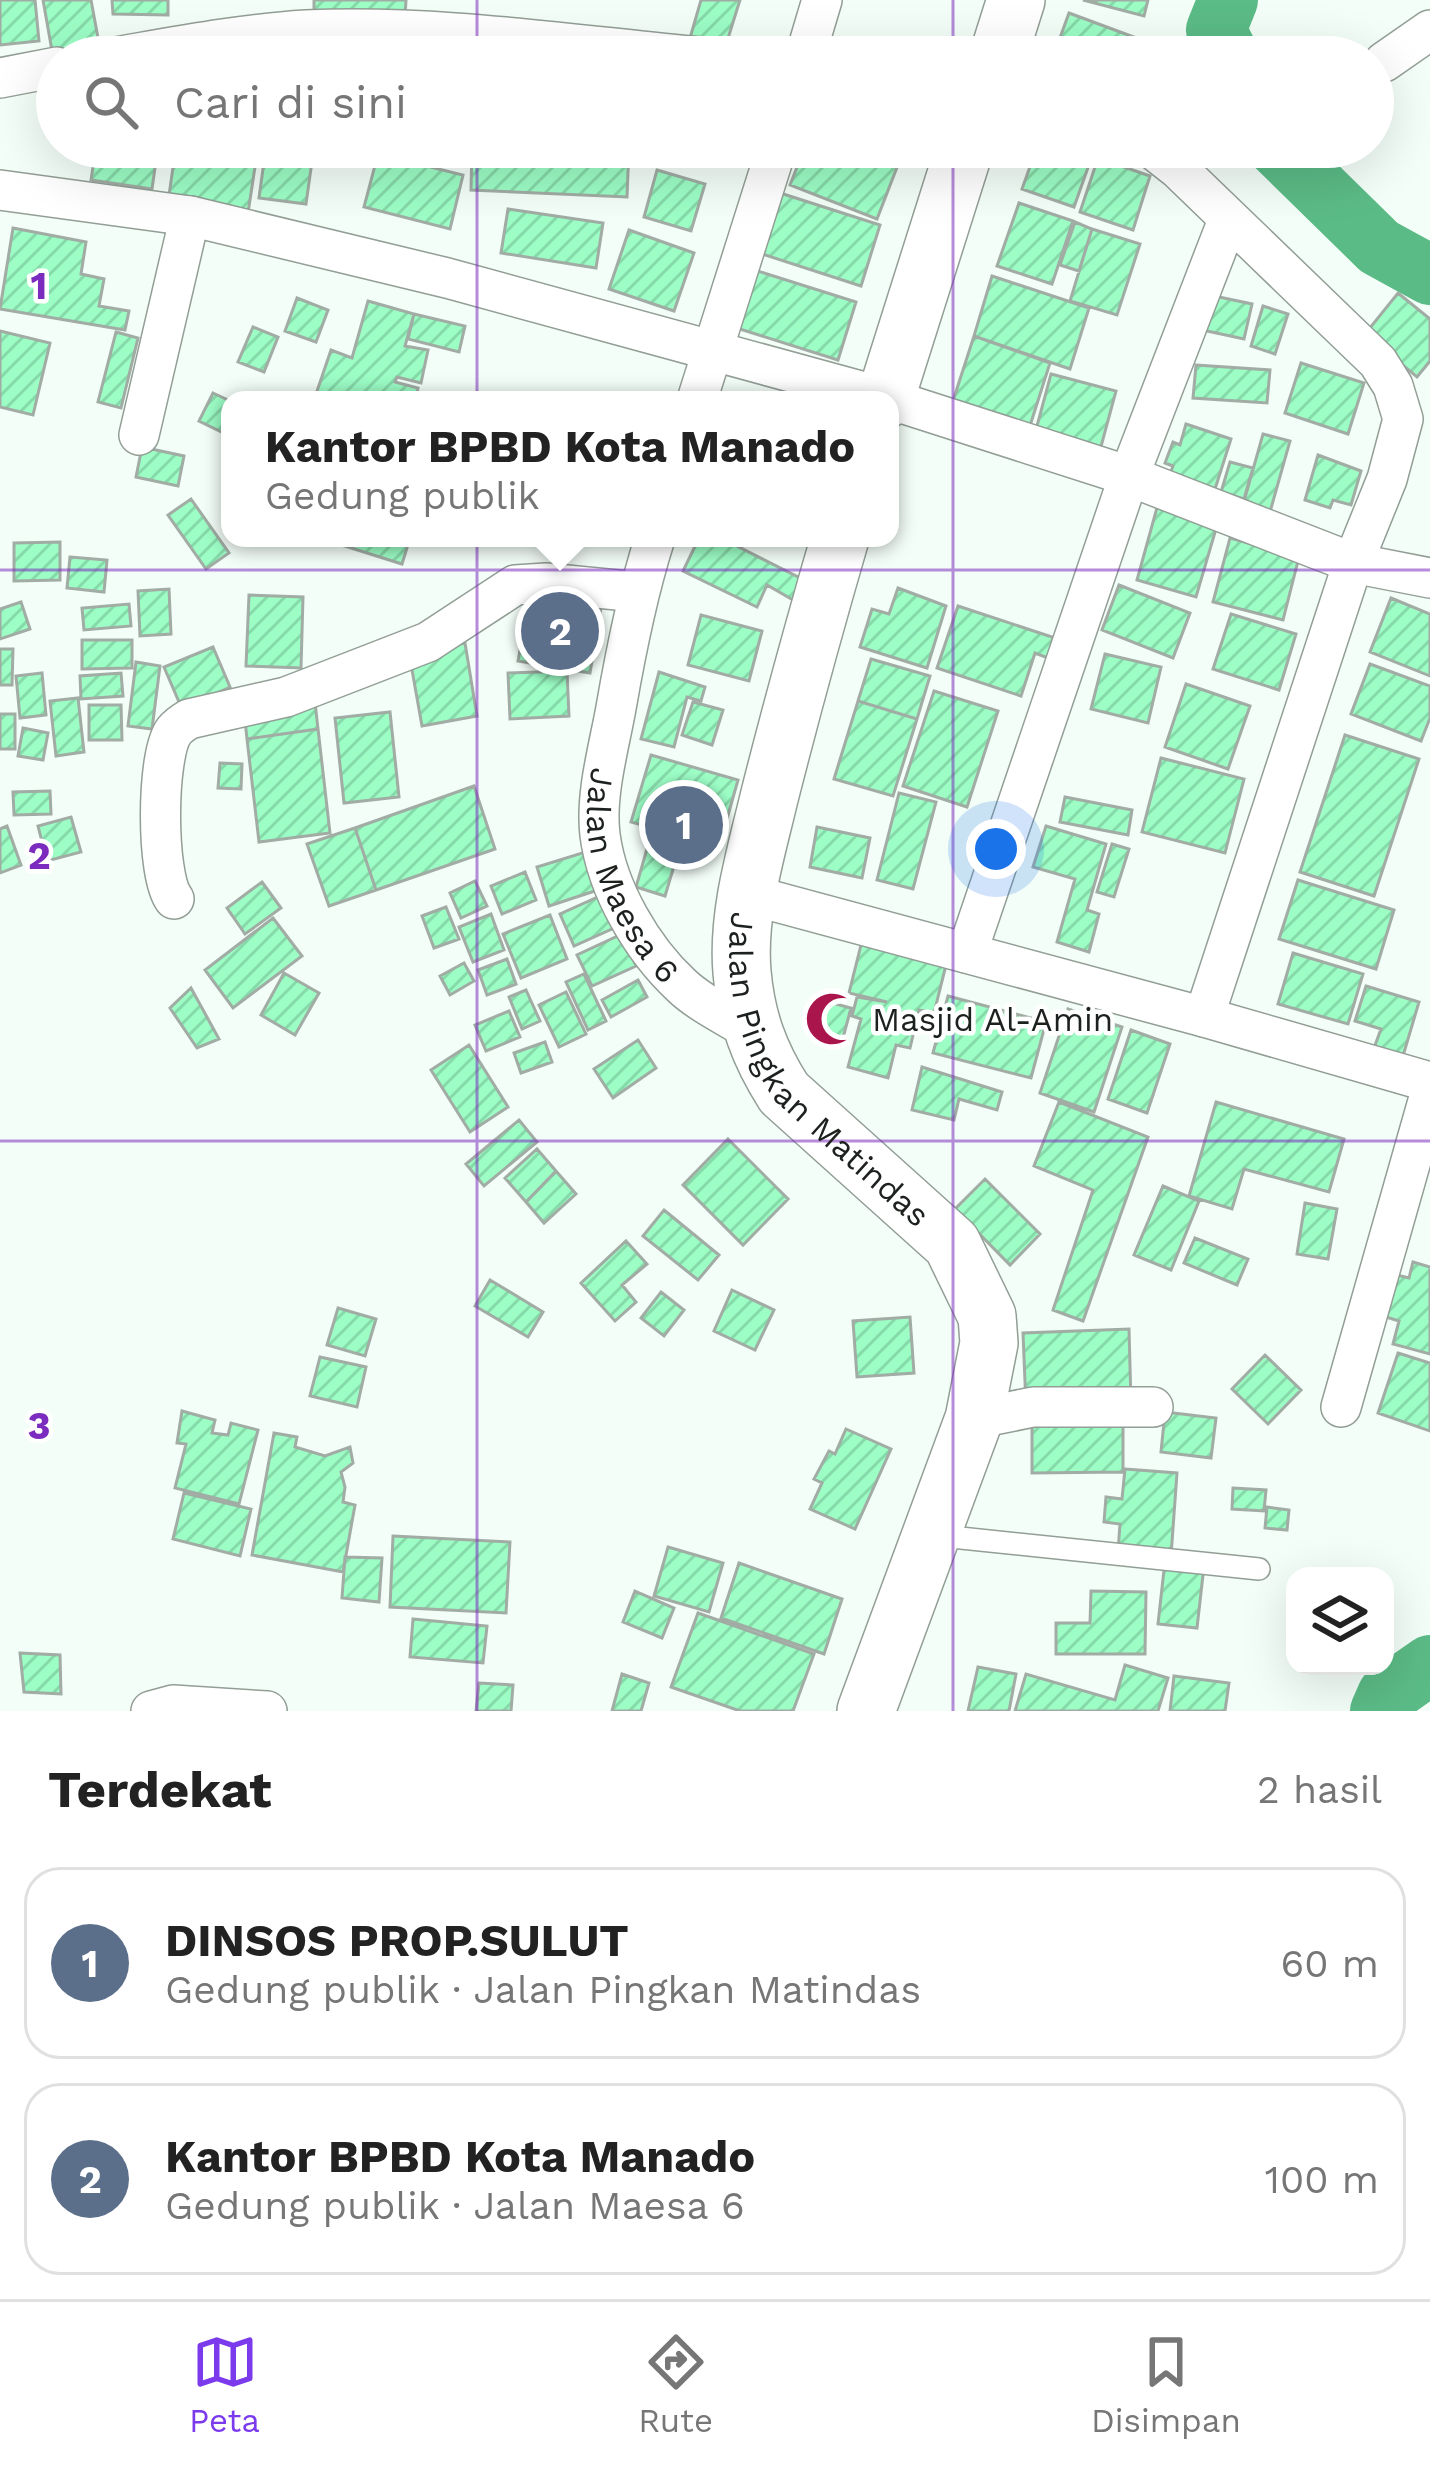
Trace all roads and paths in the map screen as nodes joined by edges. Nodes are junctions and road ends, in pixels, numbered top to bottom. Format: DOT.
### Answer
graph roads {
  1 [pos="822,0"];
  2 [pos="1016,0"];
  3 [pos="1430,30"];
  4 [pos="243,36"];
  5 [pos="460,36"];
  6 [pos="811,36"];
  7 [pos="1005,36"];
  8 [pos="1394,55"];
  9 [pos="36,71"];
  10 [pos="0,78"];
  11 [pos="770,168"];
  12 [pos="958,168"];
  13 [pos="1177,168"];
  14 [pos="0,190"];
  15 [pos="190,216"];
  16 [pos="1228,220"];
  17 [pos="712,352"];
  18 [pos="700,391"];
  19 [pos="856,391"];
  20 [pos="888,391"];
  21 [pos="899,403"];
  22 [pos="139,435"];
  23 [pos="1129,476"];
  24 [pos="652,547"];
  25 [pos="837,547"];
  26 [pos="1353,563"];
  27 [pos="1430,578"];
  28 [pos="638,592"];
  29 [pos="747,894"];
  30 [pos="173,899"];
  31 [pos="967,953"];
  32 [pos="1204,1017"];
  33 [pos="751,1031"];
  34 [pos="1430,1082"];
  35 [pos="1430,1094"];
  36 [pos="1153,1407"];
  37 [pos="1341,1407"];
  38 [pos="974,1419"];
  39 [pos="932,1535"];
  40 [pos="1259,1569"];
  41 [pos="151,1711"];
  42 [pos="267,1711"];
  43 [pos="866,1711"];
  1 -- 6 [label="street"];
  2 -- 7 [label="street"];
  3 -- 8 [label="street"];
  4 -- 5 [label="street"];
  9 -- 10 [label="street"];
  11 -- 17 [label="street"];
  12 -- 20 [label="street"];
  13 -- 16 [label="street"];
  14 -- 15 [label="street"];
  15 -- 17 [label="street"];
  15 -- 22 [label="street"];
  16 -- 23 [label="street"];
  16 -- 26 [label="street"];
  17 -- 18 [label="street"];
  17 -- 19 [label="street"];
  21 -- 23 [label="street"];
  23 -- 26 [label="street"];
  23 -- 31 [label="street"];
  24 -- 28 [label="street, Jalan Maesa 6"];
  25 -- 29 [label="street, Jalan Pingkan Matindas"];
  26 -- 27 [label="street"];
  26 -- 32 [label="street"];
  28 -- 30 [label="street"];
  28 -- 33 [label="street, Jalan Maesa 6"];
  29 -- 31 [label="street"];
  29 -- 33 [label="street, Jalan Pingkan Matindas"];
  31 -- 32 [label="street"];
  32 -- 34 [label="street"];
  33 -- 38 [label="street, Jalan Pingkan Matindas"];
  35 -- 37 [label="street"];
  36 -- 38 [label="street"];
  38 -- 39 [label="street, Jalan Pingkan Matindas"];
  39 -- 40 [label="lane"];
  39 -- 43 [label="street, Jalan Pingkan Matindas"];
  41 -- 42 [label="street"];
}
